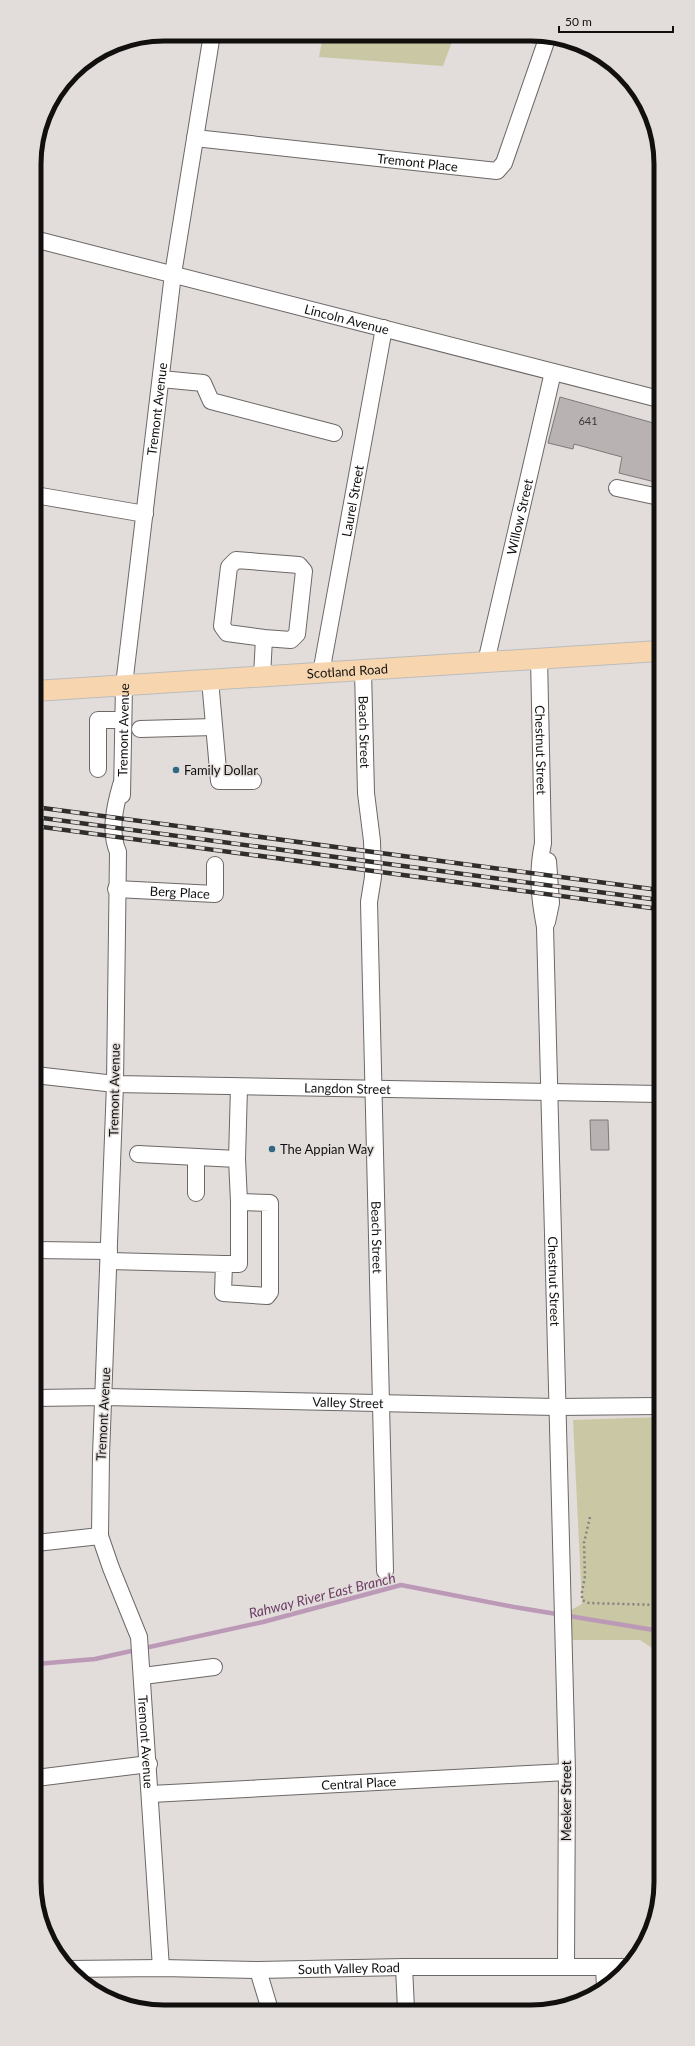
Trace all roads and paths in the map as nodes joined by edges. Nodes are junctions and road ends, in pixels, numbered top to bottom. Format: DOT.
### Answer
graph roads {
  1 [pos="211,41"];
  2 [pos="546,42"];
  3 [pos="195,138"];
  4 [pos="41,241"];
  5 [pos="173,274"];
  6 [pos="384,328"];
  7 [pos="553,372"];
  8 [pos="161,378"];
  9 [pos="654,398"];
  10 [pos="334,433"];
  11 [pos="616,488"];
  12 [pos="41,496"];
  13 [pos="654,496"];
  14 [pos="145,514"];
  15 [pos="264,638"];
  16 [pos="654,651"];
  17 [pos="539,658"];
  18 [pos="486,662"];
  19 [pos="363,671"];
  20 [pos="321,673"];
  21 [pos="262,677"];
  22 [pos="210,680"];
  23 [pos="124,685"];
  24 [pos="41,691"];
  25 [pos="123,720"];
  26 [pos="214,727"];
  27 [pos="140,729"];
  28 [pos="98,770"];
  29 [pos="253,781"];
  30 [pos="215,866"];
  31 [pos="116,889"];
  32 [pos="41,1076"];
  33 [pos="115,1084"];
  34 [pos="239,1086"];
  35 [pos="372,1089"];
  36 [pos="549,1092"];
  37 [pos="654,1094"];
  38 [pos="138,1154"];
  39 [pos="196,1157"];
  40 [pos="237,1159"];
  41 [pos="196,1193"];
  42 [pos="239,1202"];
  43 [pos="41,1250"];
  44 [pos="109,1256"];
  45 [pos="224,1264"];
  46 [pos="104,1396"];
  47 [pos="41,1398"];
  48 [pos="381,1402"];
  49 [pos="654,1406"];
  50 [pos="556,1407"];
  51 [pos="590,1517"];
  52 [pos="100,1536"];
  53 [pos="41,1542"];
  54 [pos="385,1571"];
  55 [pos="654,1605"];
  56 [pos="563,1634"];
  57 [pos="214,1668"];
  58 [pos="143,1676"];
  59 [pos="149,1764"];
  60 [pos="566,1772"];
  61 [pos="41,1777"];
  62 [pos="151,1794"];
  63 [pos="404,1967"];
  64 [pos="566,1967"];
  65 [pos="604,1967"];
  66 [pos="620,1967"];
  67 [pos="162,1968"];
  68 [pos="77,1969"];
  69 [pos="258,1970"];
  70 [pos="605,1980"];
  71 [pos="268,2005"];
  72 [pos="406,2005"];
  1 -- 3 [label="street, Tremont Avenue"];
  2 -- 3 [label="street, Tremont Place"];
  3 -- 5 [label="street, Tremont Avenue"];
  4 -- 5 [label="street, Lincoln Avenue"];
  5 -- 6 [label="street, Lincoln Avenue"];
  5 -- 8 [label="street, Tremont Avenue"];
  6 -- 7 [label="street, Lincoln Avenue"];
  6 -- 20 [label="street, Laurel Street"];
  7 -- 9 [label="street, Lincoln Avenue"];
  7 -- 18 [label="street, Willow Street"];
  8 -- 10 [label="street"];
  8 -- 14 [label="street, Tremont Avenue"];
  11 -- 13 [label="street"];
  12 -- 14 [label="street"];
  14 -- 23 [label="street, Tremont Avenue"];
  15 -- 15 [label="street"];
  15 -- 21 [label="street"];
  16 -- 17 [label="main road, Scotland Road"];
  17 -- 18 [label="main road, Scotland Road"];
  17 -- 36 [label="street, Chestnut Street"];
  18 -- 19 [label="main road, Scotland Road"];
  19 -- 20 [label="main road, Scotland Road"];
  19 -- 35 [label="street, Beach Street"];
  20 -- 21 [label="main road, Scotland Road"];
  21 -- 22 [label="main road, Scotland Road"];
  22 -- 23 [label="main road, Scotland Road"];
  22 -- 26 [label="street"];
  23 -- 24 [label="main road, Scotland Road"];
  23 -- 25 [label="street, Tremont Avenue"];
  25 -- 28 [label="street"];
  25 -- 31 [label="street, Tremont Avenue"];
  26 -- 27 [label="street"];
  26 -- 29 [label="street"];
  30 -- 31 [label="street, Berg Place"];
  31 -- 33 [label="street, Tremont Avenue"];
  32 -- 33 [label="street, Langdon Street"];
  33 -- 34 [label="street, Langdon Street"];
  33 -- 44 [label="street, Tremont Avenue"];
  34 -- 35 [label="street, Langdon Street"];
  34 -- 40 [label="street"];
  35 -- 36 [label="street, Langdon Street"];
  35 -- 48 [label="street, Beach Street"];
  36 -- 37 [label="street, Langdon Street"];
  36 -- 50 [label="street, Chestnut Street"];
  38 -- 39 [label="street"];
  39 -- 40 [label="street"];
  39 -- 41 [label="street"];
  40 -- 42 [label="street"];
  42 -- 45 [label="street"];
  42 -- 45 [label="street"];
  43 -- 44 [label="street"];
  44 -- 45 [label="street"];
  44 -- 46 [label="street, Tremont Avenue"];
  46 -- 47 [label="street, Valley Street"];
  46 -- 48 [label="street, Valley Street"];
  46 -- 52 [label="street, Tremont Avenue"];
  48 -- 50 [label="street, Valley Street"];
  48 -- 54 [label="street, Beach Street"];
  49 -- 50 [label="street, Valley Street"];
  50 -- 56 [label="street, Chestnut Street"];
  51 -- 55 [label="path"];
  52 -- 53 [label="street"];
  52 -- 58 [label="street, Tremont Avenue"];
  56 -- 60 [label="street, Meeker Street"];
  57 -- 58 [label="street"];
  58 -- 59 [label="street, Tremont Avenue"];
  59 -- 61 [label="street"];
  59 -- 62 [label="street, Tremont Avenue"];
  60 -- 62 [label="street, Central Place"];
  60 -- 64 [label="street, Meeker Street"];
  62 -- 67 [label="street, Tremont Avenue"];
  63 -- 64 [label="street, South Valley Road"];
  63 -- 69 [label="street, South Valley Road"];
  63 -- 72 [label="street"];
  64 -- 65 [label="street, South Valley Road"];
  65 -- 66 [label="street, South Valley Road"];
  65 -- 70 [label="street"];
  67 -- 68 [label="street, South Valley Road"];
  67 -- 69 [label="street, South Valley Road"];
  69 -- 71 [label="street"];
}
